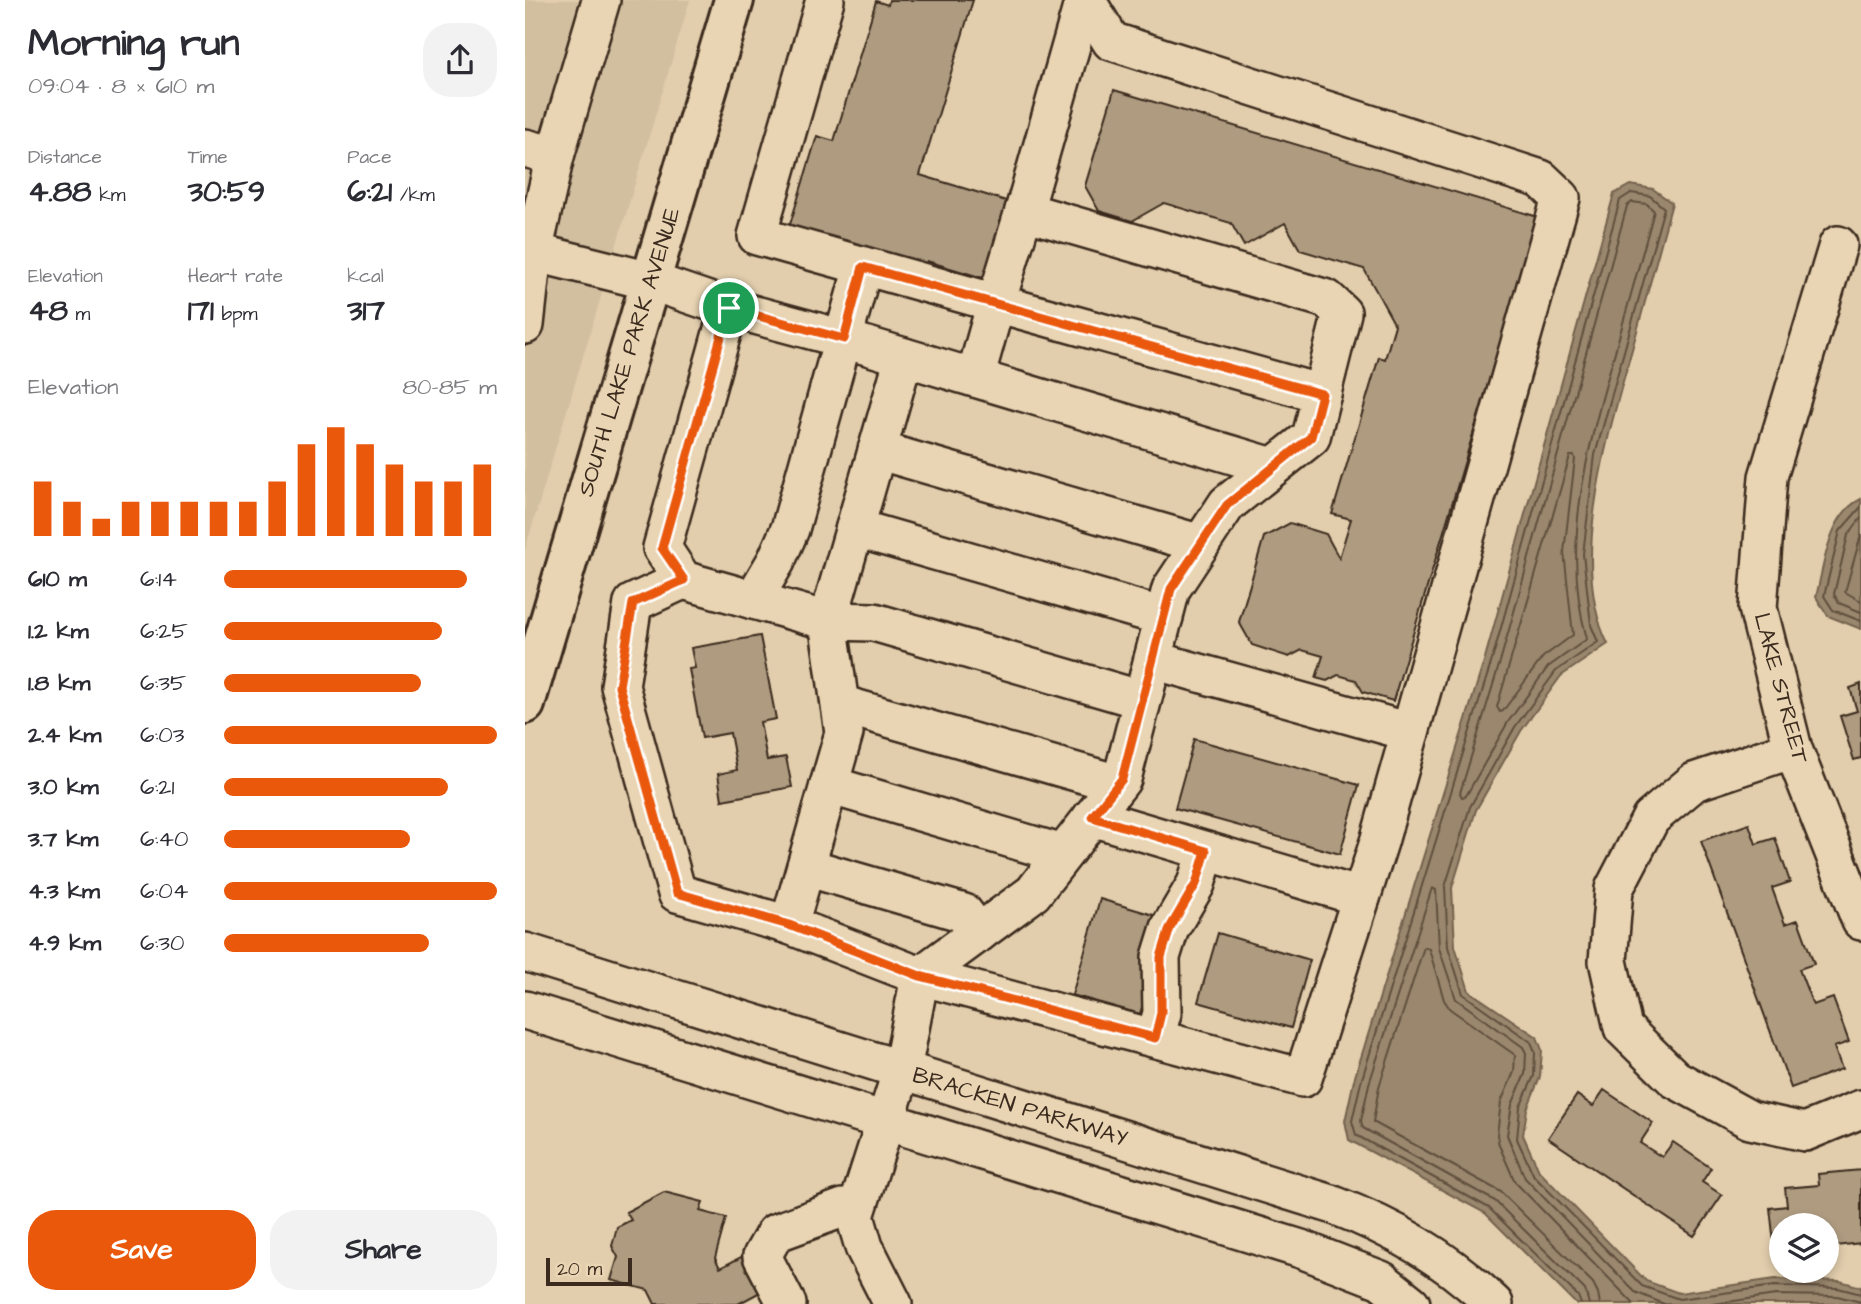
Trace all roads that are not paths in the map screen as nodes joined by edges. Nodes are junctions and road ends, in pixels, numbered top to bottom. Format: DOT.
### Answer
graph roads {
  1 [pos="601,0"];
  2 [pos="734,0"];
  3 [pos="824,0"];
  4 [pos="1085,0"];
  5 [pos="540,152"];
  6 [pos="1024,211"];
  7 [pos="1838,245"];
  8 [pos="529,251"];
  9 [pos="863,267"];
  10 [pos="650,281"];
  11 [pos="996,303"];
  12 [pos="729,308"];
  13 [pos="525,325"];
  14 [pos="844,339"];
  15 [pos="904,357"];
  16 [pos="975,379"];
  17 [pos="1322,394"];
  18 [pos="877,450"];
  19 [pos="1273,467"];
  20 [pos="855,528"];
  21 [pos="1201,544"];
  22 [pos="684,580"];
  23 [pos="753,600"];
  24 [pos="1164,617"];
  25 [pos="537,621"];
  26 [pos="828,621"];
  27 [pos="1153,660"];
  28 [pos="528,680"];
  29 [pos="1142,700"];
  30 [pos="840,704"];
  31 [pos="1410,732"];
  32 [pos="1793,749"];
  33 [pos="1118,784"];
  34 [pos="829,785"];
  35 [pos="1092,817"];
  36 [pos="1206,851"];
  37 [pos="1063,854"];
  38 [pos="806,867"];
  39 [pos="1361,897"];
  40 [pos="1861,919"];
  41 [pos="789,925"];
  42 [pos="979,933"];
  43 [pos="525,952"];
  44 [pos="920,976"];
  45 [pos="525,1010"];
  46 [pos="1155,1038"];
  47 [pos="902,1070"];
  48 [pos="1861,1109"];
  49 [pos="886,1121"];
  50 [pos="855,1216"];
  51 [pos="787,1304"];
  52 [pos="893,1304"];
  53 [pos="1411,1304"];
  54 [pos="1494,1304"];
  1 -- 5 [label="street"];
  2 -- 10 [label="main road, SOUTH LAKE PARK AVENUE"];
  3 -- 9 [label="street"];
  4 -- 6 [label="street"];
  4 -- 31 [label="street"];
  5 -- 8 [label="street"];
  6 -- 11 [label="street"];
  6 -- 17 [label="street"];
  7 -- 32 [label="street, LAKE STREET"];
  8 -- 10 [label="street"];
  8 -- 13 [label="street"];
  9 -- 11 [label="street"];
  9 -- 14 [label="street"];
  10 -- 12 [label="street"];
  10 -- 25 [label="main road, SOUTH LAKE PARK AVENUE"];
  11 -- 16 [label="street"];
  11 -- 17 [label="street"];
  12 -- 14 [label="street"];
  12 -- 22 [label="street"];
  14 -- 15 [label="street"];
  14 -- 23 [label="street"];
  15 -- 16 [label="street"];
  15 -- 18 [label="street"];
  16 -- 19 [label="street"];
  17 -- 19 [label="street"];
  18 -- 20 [label="street"];
  18 -- 21 [label="street"];
  19 -- 21 [label="street"];
  20 -- 24 [label="street"];
  20 -- 26 [label="street"];
  21 -- 24 [label="street"];
  22 -- 23 [label="street"];
  22 -- 41 [label="street"];
  23 -- 26 [label="street"];
  24 -- 27 [label="street"];
  25 -- 28 [label="main road, SOUTH LAKE PARK AVENUE"];
  26 -- 29 [label="street"];
  26 -- 30 [label="street"];
  27 -- 29 [label="street"];
  27 -- 31 [label="street"];
  29 -- 33 [label="street"];
  30 -- 33 [label="street"];
  30 -- 34 [label="street"];
  31 -- 39 [label="street"];
  32 -- 40 [label="street, LAKE STREET"];
  32 -- 48 [label="street"];
  33 -- 35 [label="street"];
  34 -- 37 [label="street"];
  34 -- 38 [label="street"];
  35 -- 36 [label="street"];
  35 -- 37 [label="street"];
  36 -- 39 [label="street"];
  36 -- 46 [label="street"];
  37 -- 42 [label="street"];
  38 -- 41 [label="street"];
  38 -- 42 [label="street"];
  39 -- 46 [label="street"];
  41 -- 44 [label="street"];
  42 -- 44 [label="street"];
  43 -- 47 [label="street, BRACKEN PARKWAY"];
  44 -- 46 [label="street"];
  44 -- 47 [label="street"];
  45 -- 49 [label="street"];
  47 -- 49 [label="street"];
  47 -- 54 [label="street, BRACKEN PARKWAY"];
  49 -- 50 [label="street"];
  49 -- 53 [label="street"];
  50 -- 51 [label="street"];
  50 -- 52 [label="street"];
}
